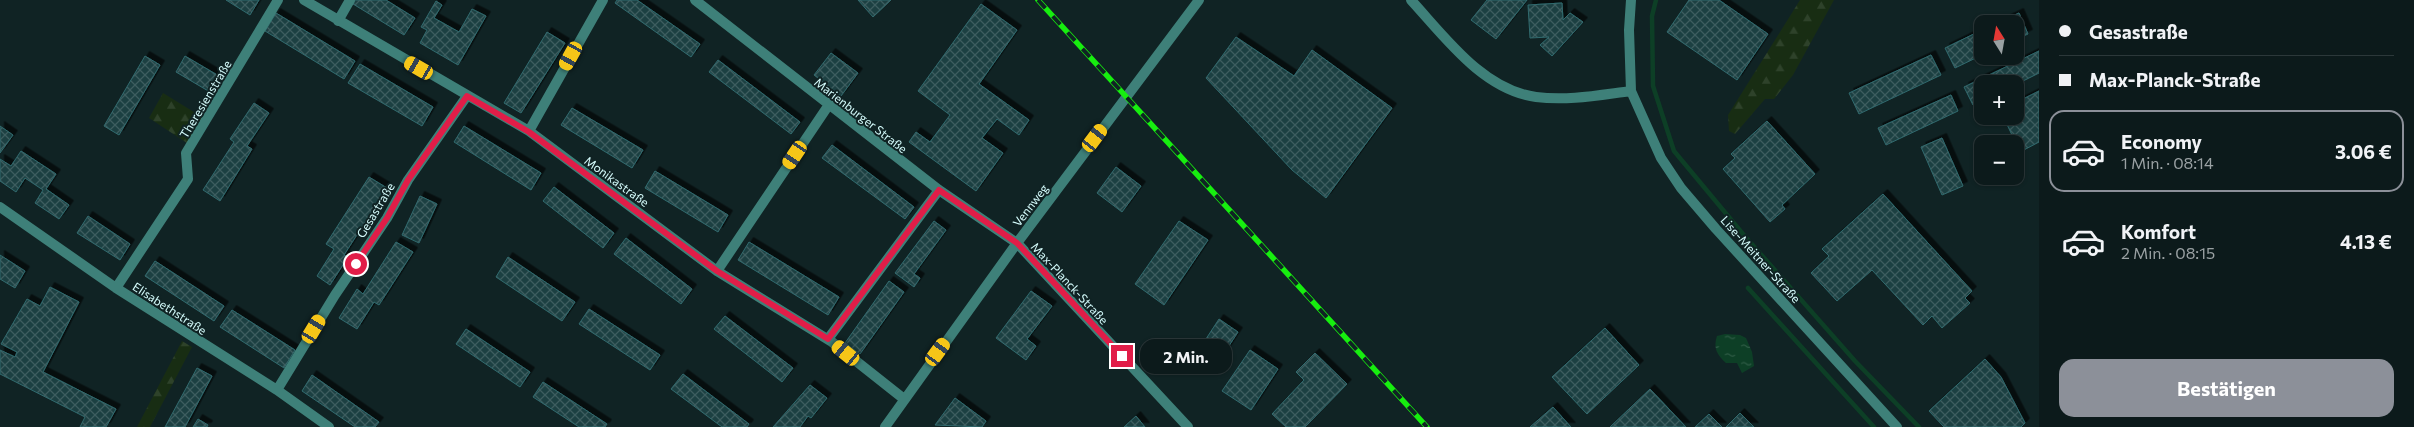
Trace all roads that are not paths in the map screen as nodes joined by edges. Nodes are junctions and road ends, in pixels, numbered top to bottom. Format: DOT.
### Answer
graph roads {
  1 [pos="278,0"];
  2 [pos="304,0"];
  3 [pos="350,0"];
  4 [pos="604,0"];
  5 [pos="695,0"];
  6 [pos="1199,0"];
  7 [pos="1411,0"];
  8 [pos="1631,0"];
  9 [pos="338,21"];
  10 [pos="1631,92"];
  11 [pos="467,96"];
  12 [pos="828,106"];
  13 [pos="529,132"];
  14 [pos="939,190"];
  15 [pos="0,207"];
  16 [pos="1017,243"];
  17 [pos="717,271"];
  18 [pos="116,288"];
  19 [pos="828,339"];
  20 [pos="277,390"];
  21 [pos="904,399"];
  22 [pos="329,427"];
  23 [pos="884,427"];
  24 [pos="1188,427"];
  25 [pos="1897,427"];
  1 -- 18 [label="street, Theresienstraße"];
  2 -- 9 [label="street, Monikastraße"];
  3 -- 9 [label="street"];
  4 -- 13 [label="street"];
  5 -- 12 [label="street, Marienburger Straße"];
  6 -- 16 [label="street, Vennweg"];
  7 -- 10 [label="street"];
  8 -- 10 [label="street, Lise-Meitner-Straße"];
  9 -- 11 [label="street, Monikastraße"];
  10 -- 25 [label="street, Lise-Meitner-Straße"];
  11 -- 13 [label="street, Monikastraße"];
  11 -- 20 [label="street, Gesastraße"];
  12 -- 14 [label="street, Marienburger Straße"];
  12 -- 17 [label="street"];
  13 -- 17 [label="street, Monikastraße"];
  14 -- 16 [label="street, Marienburger Straße"];
  14 -- 19 [label="street"];
  15 -- 18 [label="street, Elisabethstraße"];
  16 -- 21 [label="street, Vennweg"];
  16 -- 24 [label="street, Max-Planck-Straße"];
  17 -- 19 [label="street, Monikastraße"];
  18 -- 20 [label="street, Elisabethstraße"];
  19 -- 21 [label="street, Monikastraße"];
  20 -- 22 [label="street, Elisabethstraße"];
  21 -- 23 [label="street, Vennweg"];
}
